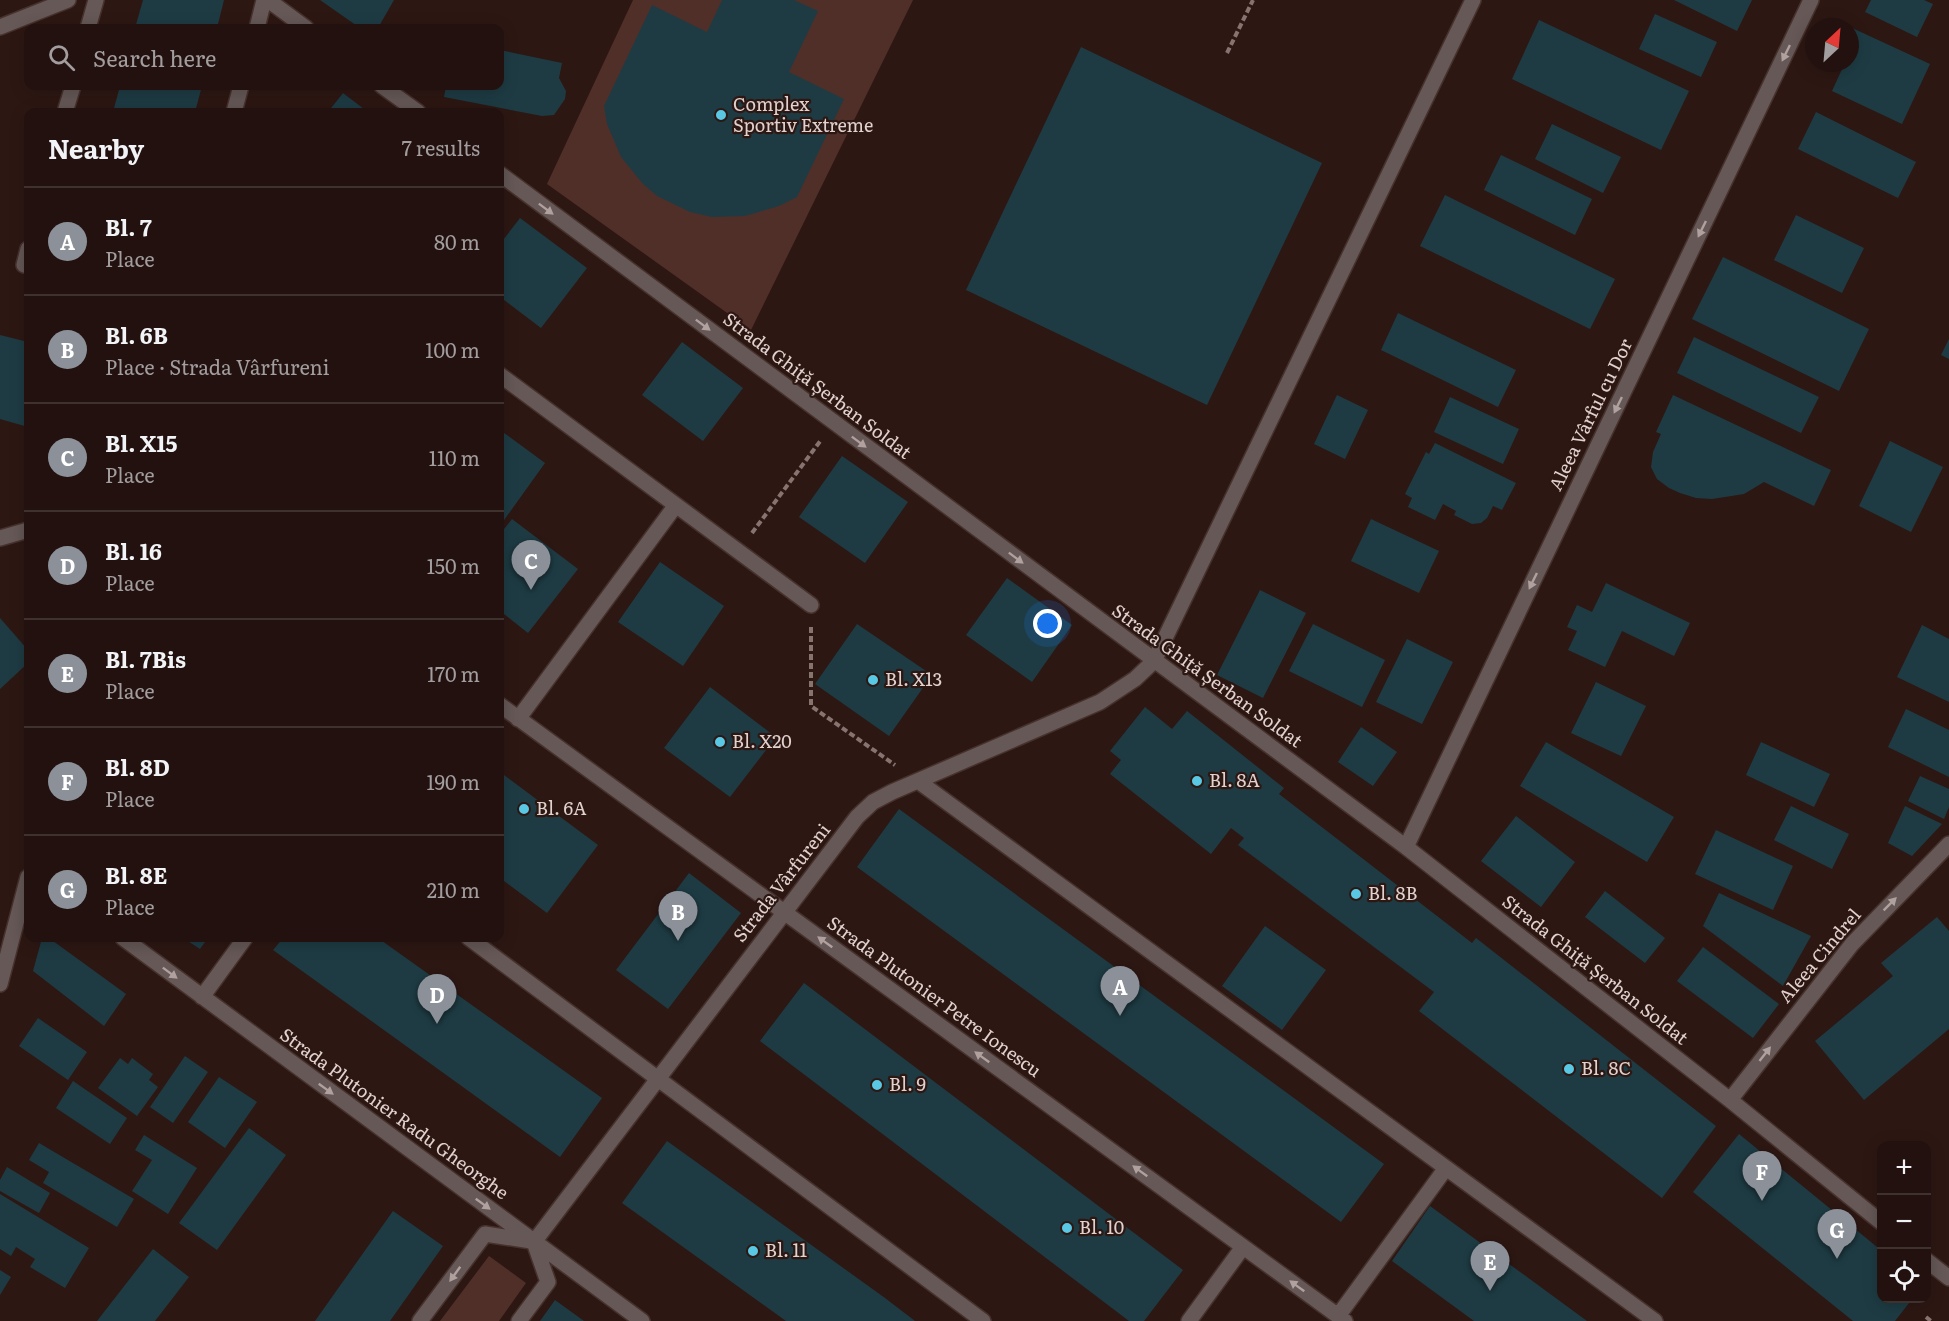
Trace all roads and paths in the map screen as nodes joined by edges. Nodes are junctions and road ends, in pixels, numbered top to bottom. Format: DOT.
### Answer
graph roads {
  1 [pos="68,0"];
  2 [pos="96,0"];
  3 [pos="266,0"];
  4 [pos="1253,0"];
  5 [pos="1473,0"];
  6 [pos="1811,0"];
  7 [pos="32,7"];
  8 [pos="89,24"];
  9 [pos="257,24"];
  10 [pos="300,24"];
  11 [pos="0,27"];
  12 [pos="1227,53"];
  13 [pos="72,90"];
  14 [pos="240,90"];
  15 [pos="388,90"];
  16 [pos="66,108"];
  17 [pos="235,108"];
  18 [pos="412,108"];
  19 [pos="504,177"];
  20 [pos="504,378"];
  21 [pos="834,423"];
  22 [pos="676,505"];
  23 [pos="24,531"];
  24 [pos="0,538"];
  25 [pos="738,551"];
  26 [pos="811,605"];
  27 [pos="1154,661"];
  28 [pos="504,708"];
  29 [pos="518,719"];
  30 [pos="918,781"];
  31 [pos="1949,844"];
  32 [pos="1406,847"];
  33 [pos="24,892"];
  34 [pos="783,912"];
  35 [pos="128,942"];
  36 [pos="242,942"];
  37 [pos="474,942"];
  38 [pos="0,984"];
  39 [pos="202,997"];
  40 [pos="657,1078"];
  41 [pos="1730,1100"];
  42 [pos="1446,1168"];
  43 [pos="1877,1220"];
  44 [pos="534,1242"];
  45 [pos="1244,1247"];
  46 [pos="1931,1264"];
  47 [pos="1949,1278"];
  48 [pos="1926,1317"];
  49 [pos="1341,1319"];
  50 [pos="420,1321"];
  51 [pos="519,1321"];
  52 [pos="642,1321"];
  53 [pos="983,1321"];
  54 [pos="1189,1321"];
  55 [pos="1655,1321"];
  56 [pos="1931,1321"];
  1 -- 7 [label="street"];
  2 -- 8 [label="street"];
  3 -- 9 [label="street"];
  3 -- 10 [label="street"];
  4 -- 12 [label="path"];
  5 -- 27 [label="street"];
  6 -- 32 [label="street, Aleea Vârful cu Dor, one-way"];
  7 -- 11 [label="street"];
  13 -- 16 [label="street"];
  14 -- 17 [label="street"];
  15 -- 18 [label="street"];
  19 -- 21 [label="street, Strada Ghiță Șerban Soldat, one-way"];
  20 -- 22 [label="street"];
  21 -- 25 [label="path"];
  21 -- 27 [label="street, Strada Ghiță Șerban Soldat, one-way"];
  22 -- 25 [label="street"];
  22 -- 29 [label="street"];
  23 -- 24 [label="street"];
  25 -- 26 [label="street"];
  26 -- 30 [label="path"];
  27 -- 30 [label="street, Strada Vârfureni"];
  27 -- 32 [label="street, Strada Ghiță Șerban Soldat"];
  28 -- 29 [label="street, Strada Plutonier Petre Ionescu"];
  29 -- 34 [label="street, Strada Plutonier Petre Ionescu"];
  30 -- 34 [label="street, Strada Vârfureni"];
  30 -- 42 [label="street"];
  41 -- 31 [label="street, Aleea Cindrel, one-way"];
  32 -- 41 [label="street, Strada Ghiță Șerban Soldat"];
  33 -- 38 [label="street"];
  34 -- 40 [label="street, Strada Vârfureni"];
  45 -- 34 [label="street, Strada Plutonier Petre Ionescu, one-way"];
  35 -- 39 [label="street, Strada Plutonier Radu Gheorghe, one-way"];
  36 -- 39 [label="street"];
  37 -- 40 [label="street"];
  39 -- 44 [label="street, Strada Plutonier Radu Gheorghe, one-way"];
  40 -- 44 [label="street, Strada Vârfureni"];
  40 -- 53 [label="street"];
  41 -- 43 [label="street, Strada Ghiță Șerban Soldat"];
  42 -- 49 [label="street"];
  42 -- 55 [label="street"];
  44 -- 50 [label="street, one-way"];
  44 -- 51 [label="street"];
  44 -- 52 [label="street, Strada Plutonier Radu Gheorghe"];
  49 -- 45 [label="street, Strada Plutonier Petre Ionescu, one-way"];
  45 -- 54 [label="street"];
  46 -- 47 [label="street"];
  48 -- 56 [label="path"];
}
